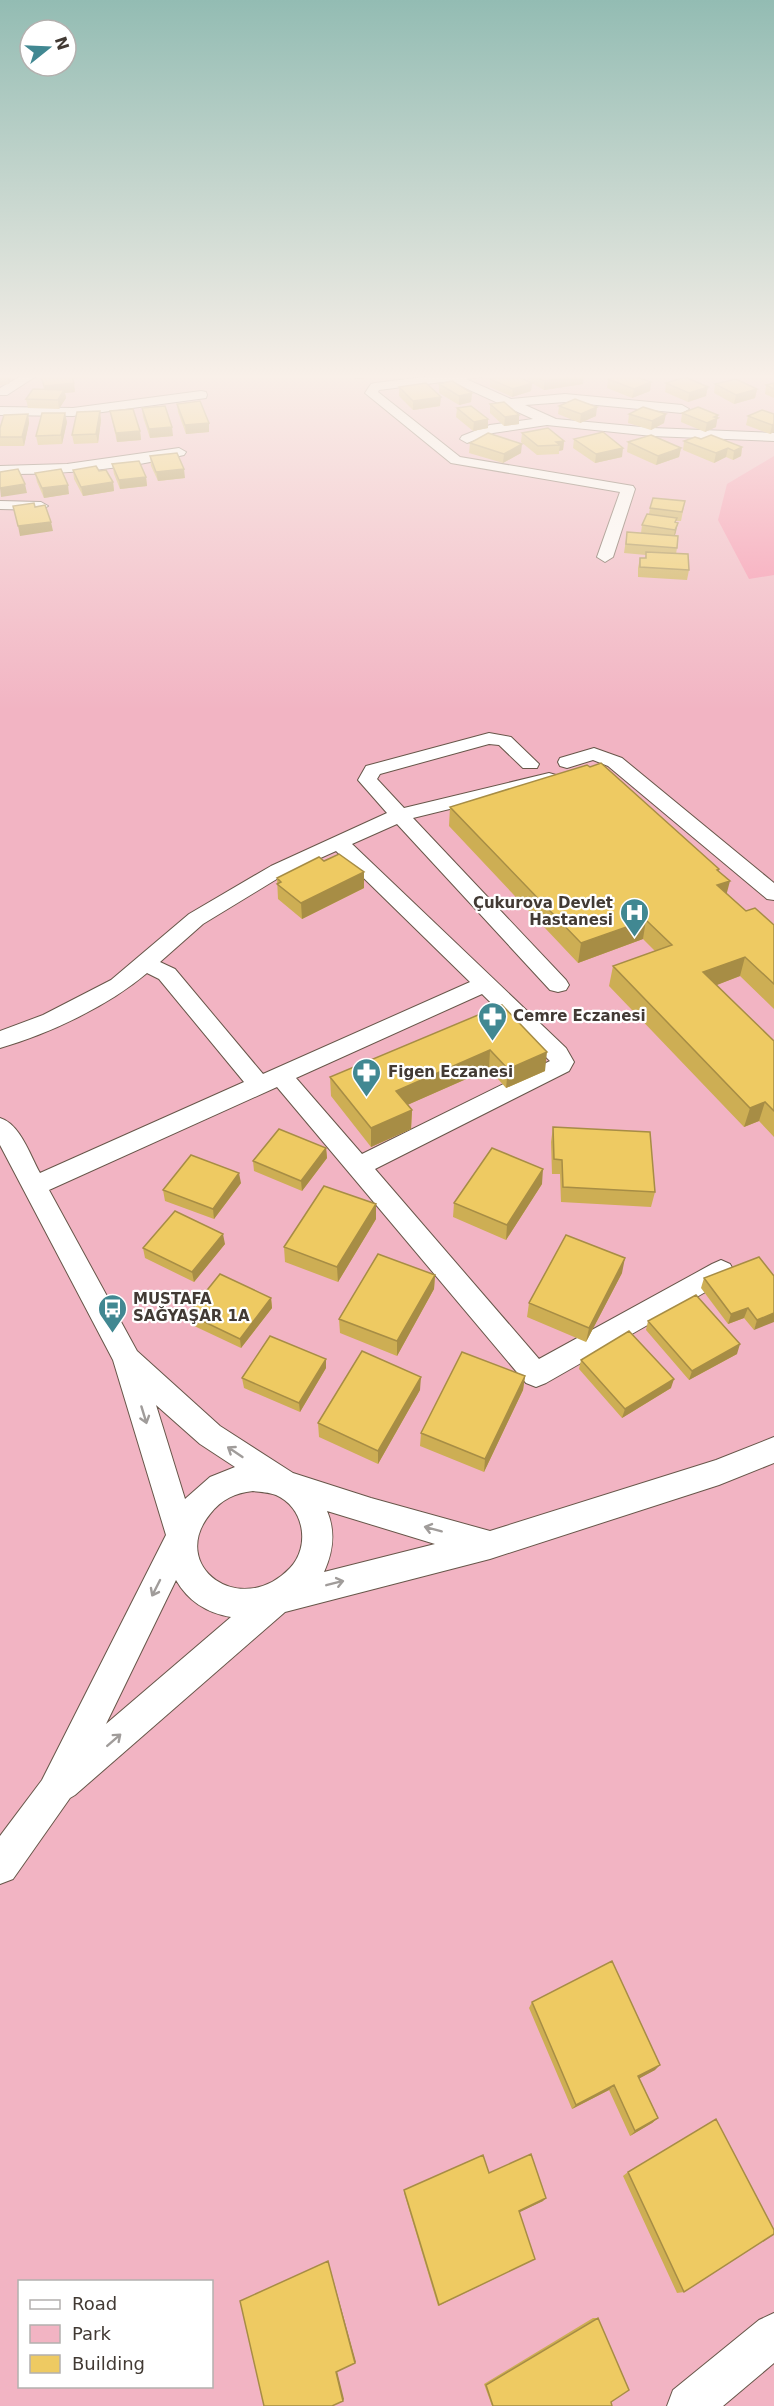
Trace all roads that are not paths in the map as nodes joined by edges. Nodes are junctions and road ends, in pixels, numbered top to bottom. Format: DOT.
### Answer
graph roads {
  1 [pos="606,485"];
  2 [pos="0,505"];
  3 [pos="41,506"];
  4 [pos="605,557"];
  5 [pos="530,764"];
  6 [pos="400,815"];
  7 [pos="339,843"];
  8 [pos="774,894"];
  9 [pos="144,963"];
  10 [pos="485,984"];
  11 [pos="558,985"];
  12 [pos="0,1040"];
  13 [pos="270,1081"];
  14 [pos="0,1127"];
  15 [pos="360,1166"];
  16 [pos="35,1186"];
  17 [pos="721,1271"];
  18 [pos="127,1359"];
  19 [pos="774,1450"];
  20 [pos="284,1485"];
  21 [pos="182,1536"];
  22 [pos="490,1545"];
  23 [pos="279,1597"];
  24 [pos="54,1791"];
  25 [pos="0,1866"];
  26 [pos="774,2336"];
  27 [pos="688,2406"];
  1 -- 4 [label="street"];
  2 -- 3 [label="street"];
  5 -- 6 [label="street"];
  6 -- 7 [label="street"];
  6 -- 8 [label="street"];
  6 -- 11 [label="street"];
  7 -- 9 [label="street"];
  7 -- 10 [label="street"];
  9 -- 12 [label="street"];
  9 -- 13 [label="street"];
  10 -- 13 [label="street"];
  10 -- 15 [label="street"];
  13 -- 15 [label="street"];
  13 -- 16 [label="street"];
  14 -- 16 [label="street"];
  15 -- 17 [label="street"];
  16 -- 18 [label="street"];
  20 -- 18 [label="street, one-way"];
  18 -- 21 [label="street, one-way"];
  19 -- 22 [label="street"];
  20 -- 21 [label="street"];
  22 -- 20 [label="street, one-way"];
  20 -- 23 [label="street"];
  21 -- 23 [label="street"];
  21 -- 24 [label="street, one-way"];
  23 -- 22 [label="street, one-way"];
  24 -- 23 [label="street, one-way"];
  24 -- 25 [label="street"];
  26 -- 27 [label="street"];
}
